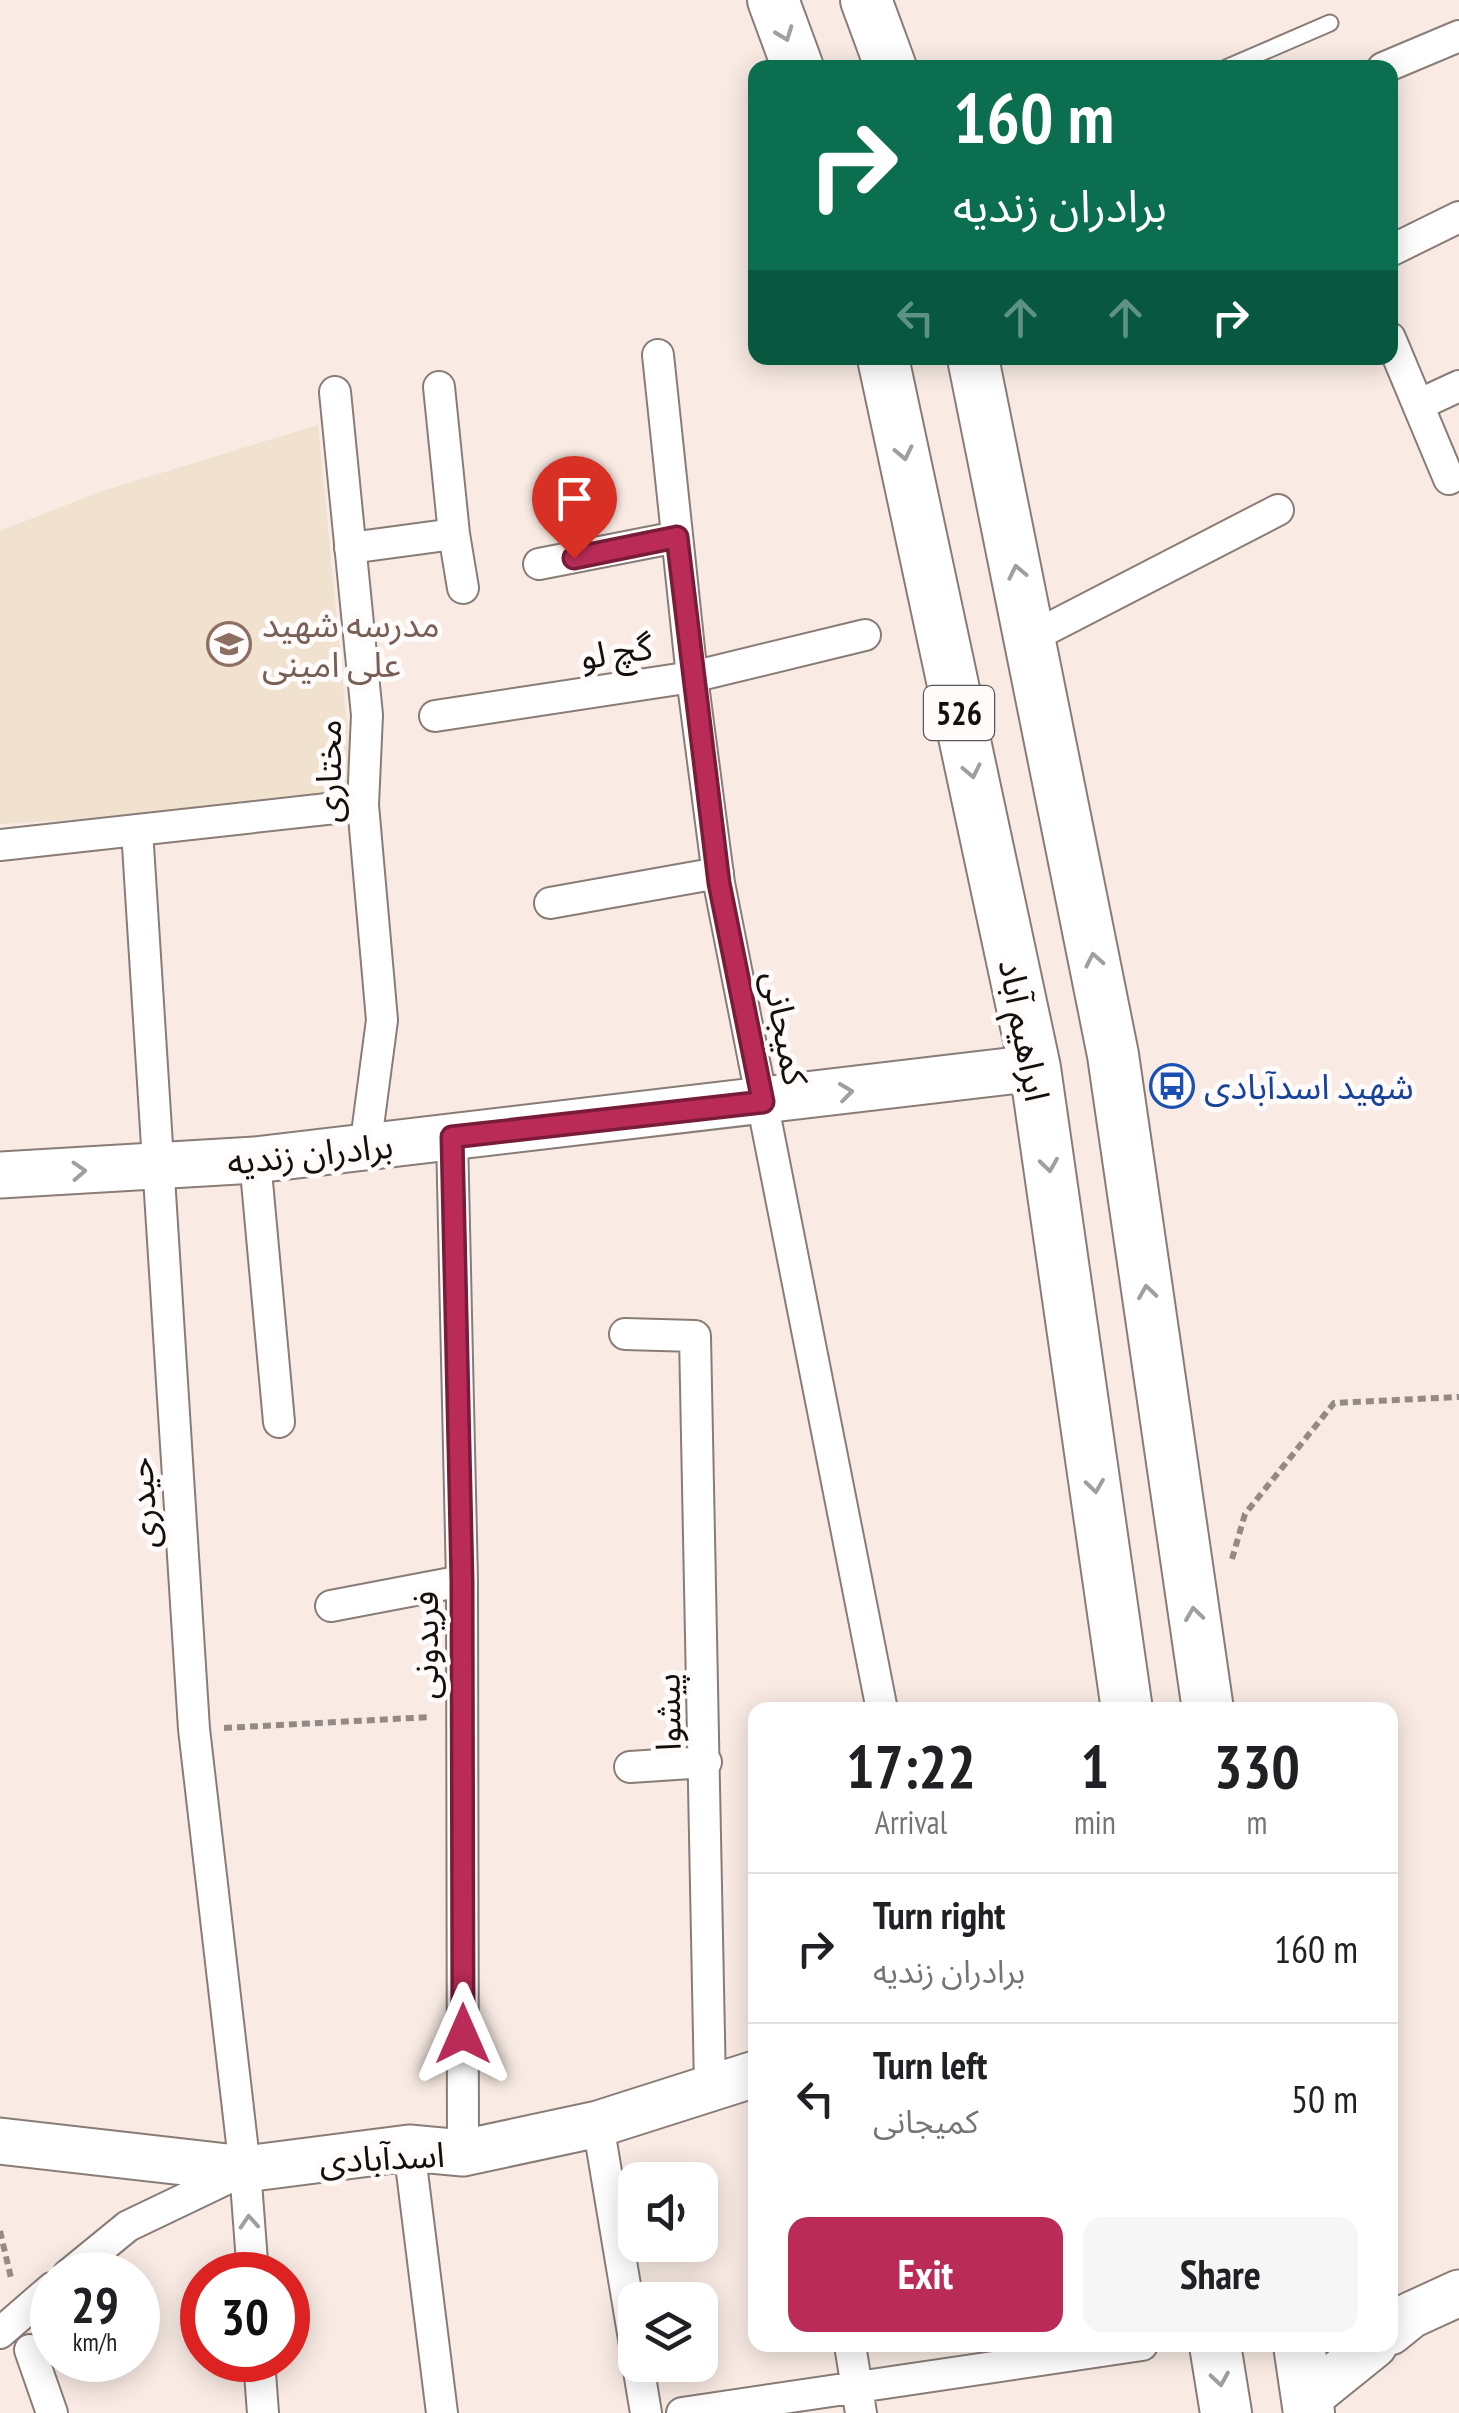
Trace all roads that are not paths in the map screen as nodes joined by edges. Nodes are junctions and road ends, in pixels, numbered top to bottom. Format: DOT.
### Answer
graph roads {
  1 [pos="773,0"];
  2 [pos="866,0"];
  3 [pos="1330,23"];
  4 [pos="1459,36"];
  5 [pos="795,60"];
  6 [pos="888,60"];
  7 [pos="1244,60"];
  8 [pos="1398,62"];
  9 [pos="1459,216"];
  10 [pos="1398,247"];
  11 [pos="658,355"];
  12 [pos="1398,357"];
  13 [pos="885,365"];
  14 [pos="974,365"];
  15 [pos="439,386"];
  16 [pos="1459,386"];
  17 [pos="335,392"];
  18 [pos="1418,405"];
  19 [pos="1448,457"];
  20 [pos="1278,510"];
  21 [pos="454,534"];
  22 [pos="677,537"];
  23 [pos="350,548"];
  24 [pos="539,564"];
  25 [pos="463,588"];
  26 [pos="865,634"];
  27 [pos="1030,638"];
  28 [pos="692,677"];
  29 [pos="435,716"];
  30 [pos="364,805"];
  31 [pos="137,830"];
  32 [pos="0,845"];
  33 [pos="718,873"];
  34 [pos="550,902"];
  35 [pos="1035,1068"];
  36 [pos="763,1102"];
  37 [pos="452,1137"];
  38 [pos="365,1148"];
  39 [pos="255,1160"];
  40 [pos="158,1167"];
  41 [pos="0,1175"];
  42 [pos="624,1334"];
  43 [pos="279,1422"];
  44 [pos="462,1581"];
  45 [pos="331,1606"];
  46 [pos="880,1702"];
  47 [pos="1126,1702"];
  48 [pos="1207,1702"];
  49 [pos="706,1762"];
  50 [pos="630,1768"];
  51 [pos="748,2076"];
  52 [pos="710,2086"];
  53 [pos="598,2124"];
  54 [pos="0,2141"];
  55 [pos="409,2148"];
  56 [pos="463,2153"];
  57 [pos="245,2169"];
  58 [pos="96,2252"];
  59 [pos="251,2252"];
  60 [pos="624,2282"];
  61 [pos="1459,2293"];
  62 [pos="30,2307"];
  63 [pos="1398,2319"];
  64 [pos="10,2324"];
  65 [pos="851,2352"];
  66 [pos="1106,2352"];
  67 [pos="1216,2352"];
  68 [pos="1300,2352"];
  69 [pos="1366,2352"];
  70 [pos="41,2382"];
  71 [pos="261,2382"];
  72 [pos="641,2382"];
  73 [pos="858,2400"];
  74 [pos="1308,2406"];
  75 [pos="52,2413"];
  76 [pos="263,2413"];
  77 [pos="442,2413"];
  78 [pos="646,2413"];
  79 [pos="682,2413"];
  80 [pos="1226,2413"];
  1 -- 5 [label="main road, one-way"];
  2 -- 6 [label="main road"];
  3 -- 7 [label="lane"];
  4 -- 8 [label="street"];
  9 -- 10 [label="street"];
  11 -- 22 [label="street, کمیجانی"];
  12 -- 18 [label="street"];
  13 -- 35 [label="main road, ابراهیم آباد / 526, one-way"];
  27 -- 14 [label="main road, 526, one-way"];
  15 -- 21 [label="street"];
  16 -- 18 [label="street"];
  17 -- 23 [label="street, مختاری"];
  18 -- 19 [label="street"];
  20 -- 27 [label="street"];
  21 -- 23 [label="street"];
  21 -- 25 [label="street"];
  22 -- 24 [label="street"];
  22 -- 28 [label="street, کمیجانی"];
  23 -- 30 [label="street, مختاری"];
  26 -- 28 [label="street, گچ لو"];
  48 -- 27 [label="main road, 526, one-way"];
  28 -- 29 [label="street, گچ لو"];
  28 -- 33 [label="street, کمیجانی"];
  30 -- 31 [label="street"];
  30 -- 38 [label="street, مختاری"];
  31 -- 32 [label="street"];
  31 -- 40 [label="street, حیدری"];
  33 -- 34 [label="street"];
  33 -- 36 [label="street, کمیجانی"];
  36 -- 35 [label="street, برادران زندیه, one-way"];
  35 -- 47 [label="main road, ابراهیم آباد / 526, one-way"];
  36 -- 37 [label="street, برادران زندیه"];
  36 -- 46 [label="street, کمیجانی"];
  37 -- 38 [label="street, برادران زندیه"];
  37 -- 44 [label="street, فریدونی"];
  38 -- 39 [label="street, برادران زندیه"];
  39 -- 40 [label="street, برادران زندیه"];
  39 -- 43 [label="street"];
  41 -- 40 [label="street, برادران زندیه, one-way"];
  40 -- 57 [label="street, حیدری"];
  42 -- 49 [label="street, پیشوا"];
  44 -- 45 [label="street"];
  44 -- 56 [label="street, فریدونی"];
  49 -- 50 [label="street"];
  49 -- 52 [label="street, پیشوا"];
  51 -- 52 [label="street, اسدآبادی"];
  52 -- 53 [label="street, اسدآبادی"];
  53 -- 56 [label="street, اسدآبادی"];
  53 -- 60 [label="street"];
  54 -- 57 [label="street, اسدآبادی"];
  55 -- 56 [label="street, اسدآبادی"];
  55 -- 57 [label="street, اسدآبادی"];
  55 -- 77 [label="street"];
  57 -- 58 [label="street"];
  59 -- 57 [label="street, حیدری, one-way"];
  61 -- 63 [label="street"];
  62 -- 64 [label="street"];
  65 -- 73 [label="street"];
  66 -- 73 [label="street"];
  67 -- 80 [label="main road, one-way"];
  68 -- 74 [label="main road"];
  69 -- 74 [label="street"];
  70 -- 75 [label="street"];
  71 -- 76 [label="street"];
  72 -- 78 [label="street"];
  73 -- 79 [label="street"];
}
